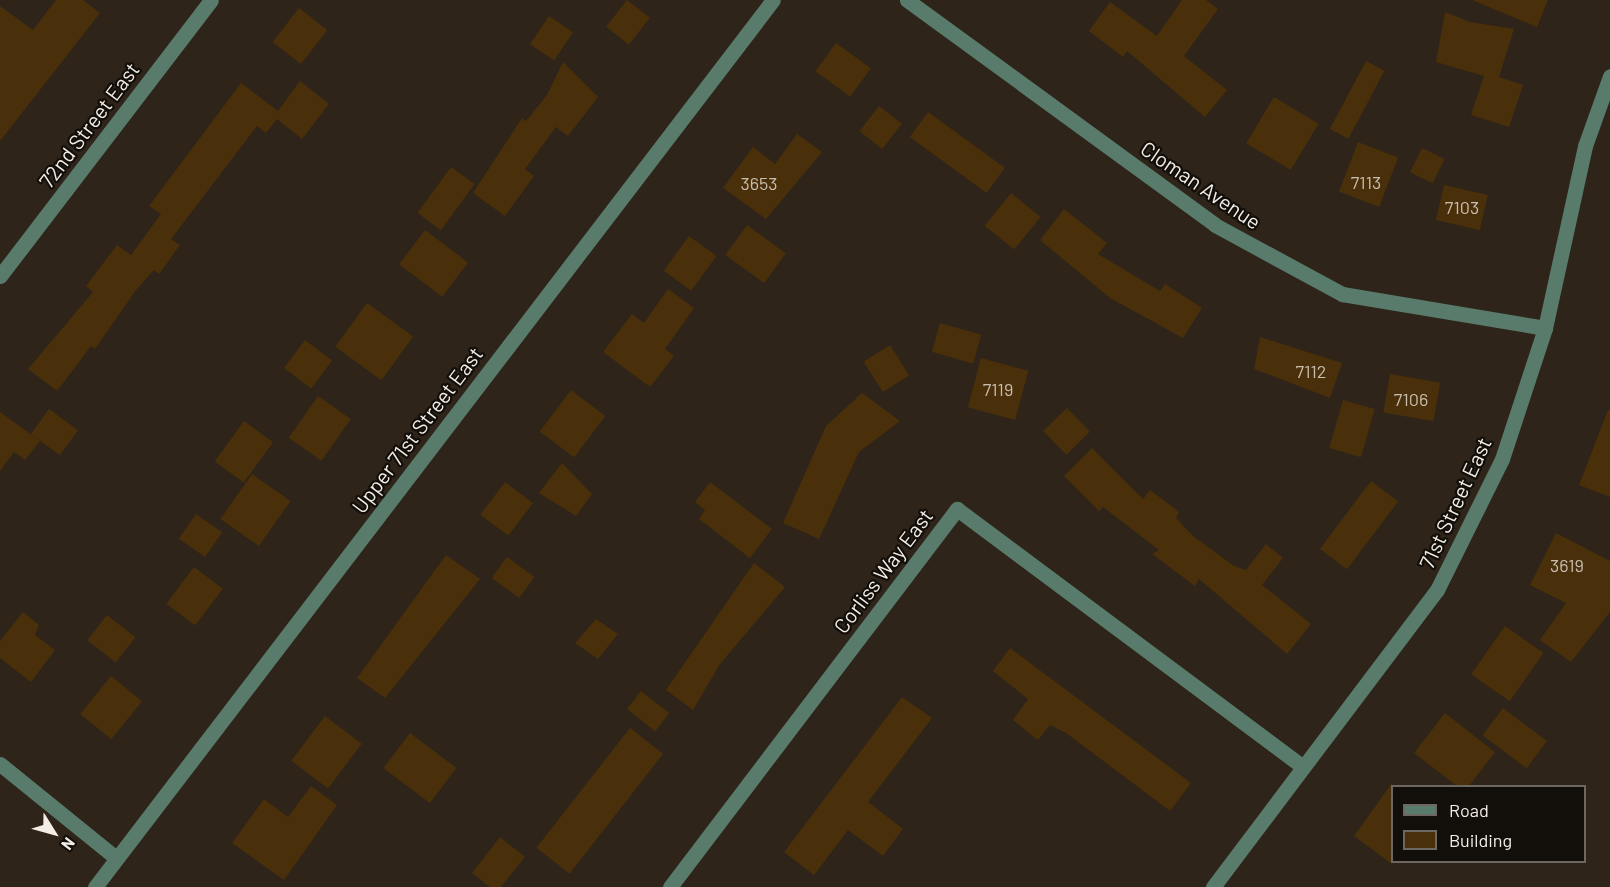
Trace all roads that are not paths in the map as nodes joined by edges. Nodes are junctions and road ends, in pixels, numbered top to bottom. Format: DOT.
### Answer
graph roads {
  1 [pos="211,0"];
  2 [pos="773,0"];
  3 [pos="907,0"];
  4 [pos="1610,76"];
  5 [pos="0,276"];
  6 [pos="1545,328"];
  7 [pos="0,764"];
  8 [pos="1302,766"];
  9 [pos="116,858"];
  10 [pos="95,887"];
  11 [pos="670,887"];
  12 [pos="1213,887"];
  1 -- 5 [label="street, 72nd Street East"];
  2 -- 9 [label="street, Upper 71st Street East"];
  3 -- 6 [label="street, Cloman Avenue"];
  4 -- 6 [label="street, 71st Street East"];
  6 -- 8 [label="street, 71st Street East"];
  7 -- 9 [label="street"];
  8 -- 11 [label="street, Corliss Way East"];
  8 -- 12 [label="street, 71st Street East"];
  9 -- 10 [label="street, Upper 71st Street East"];
}
